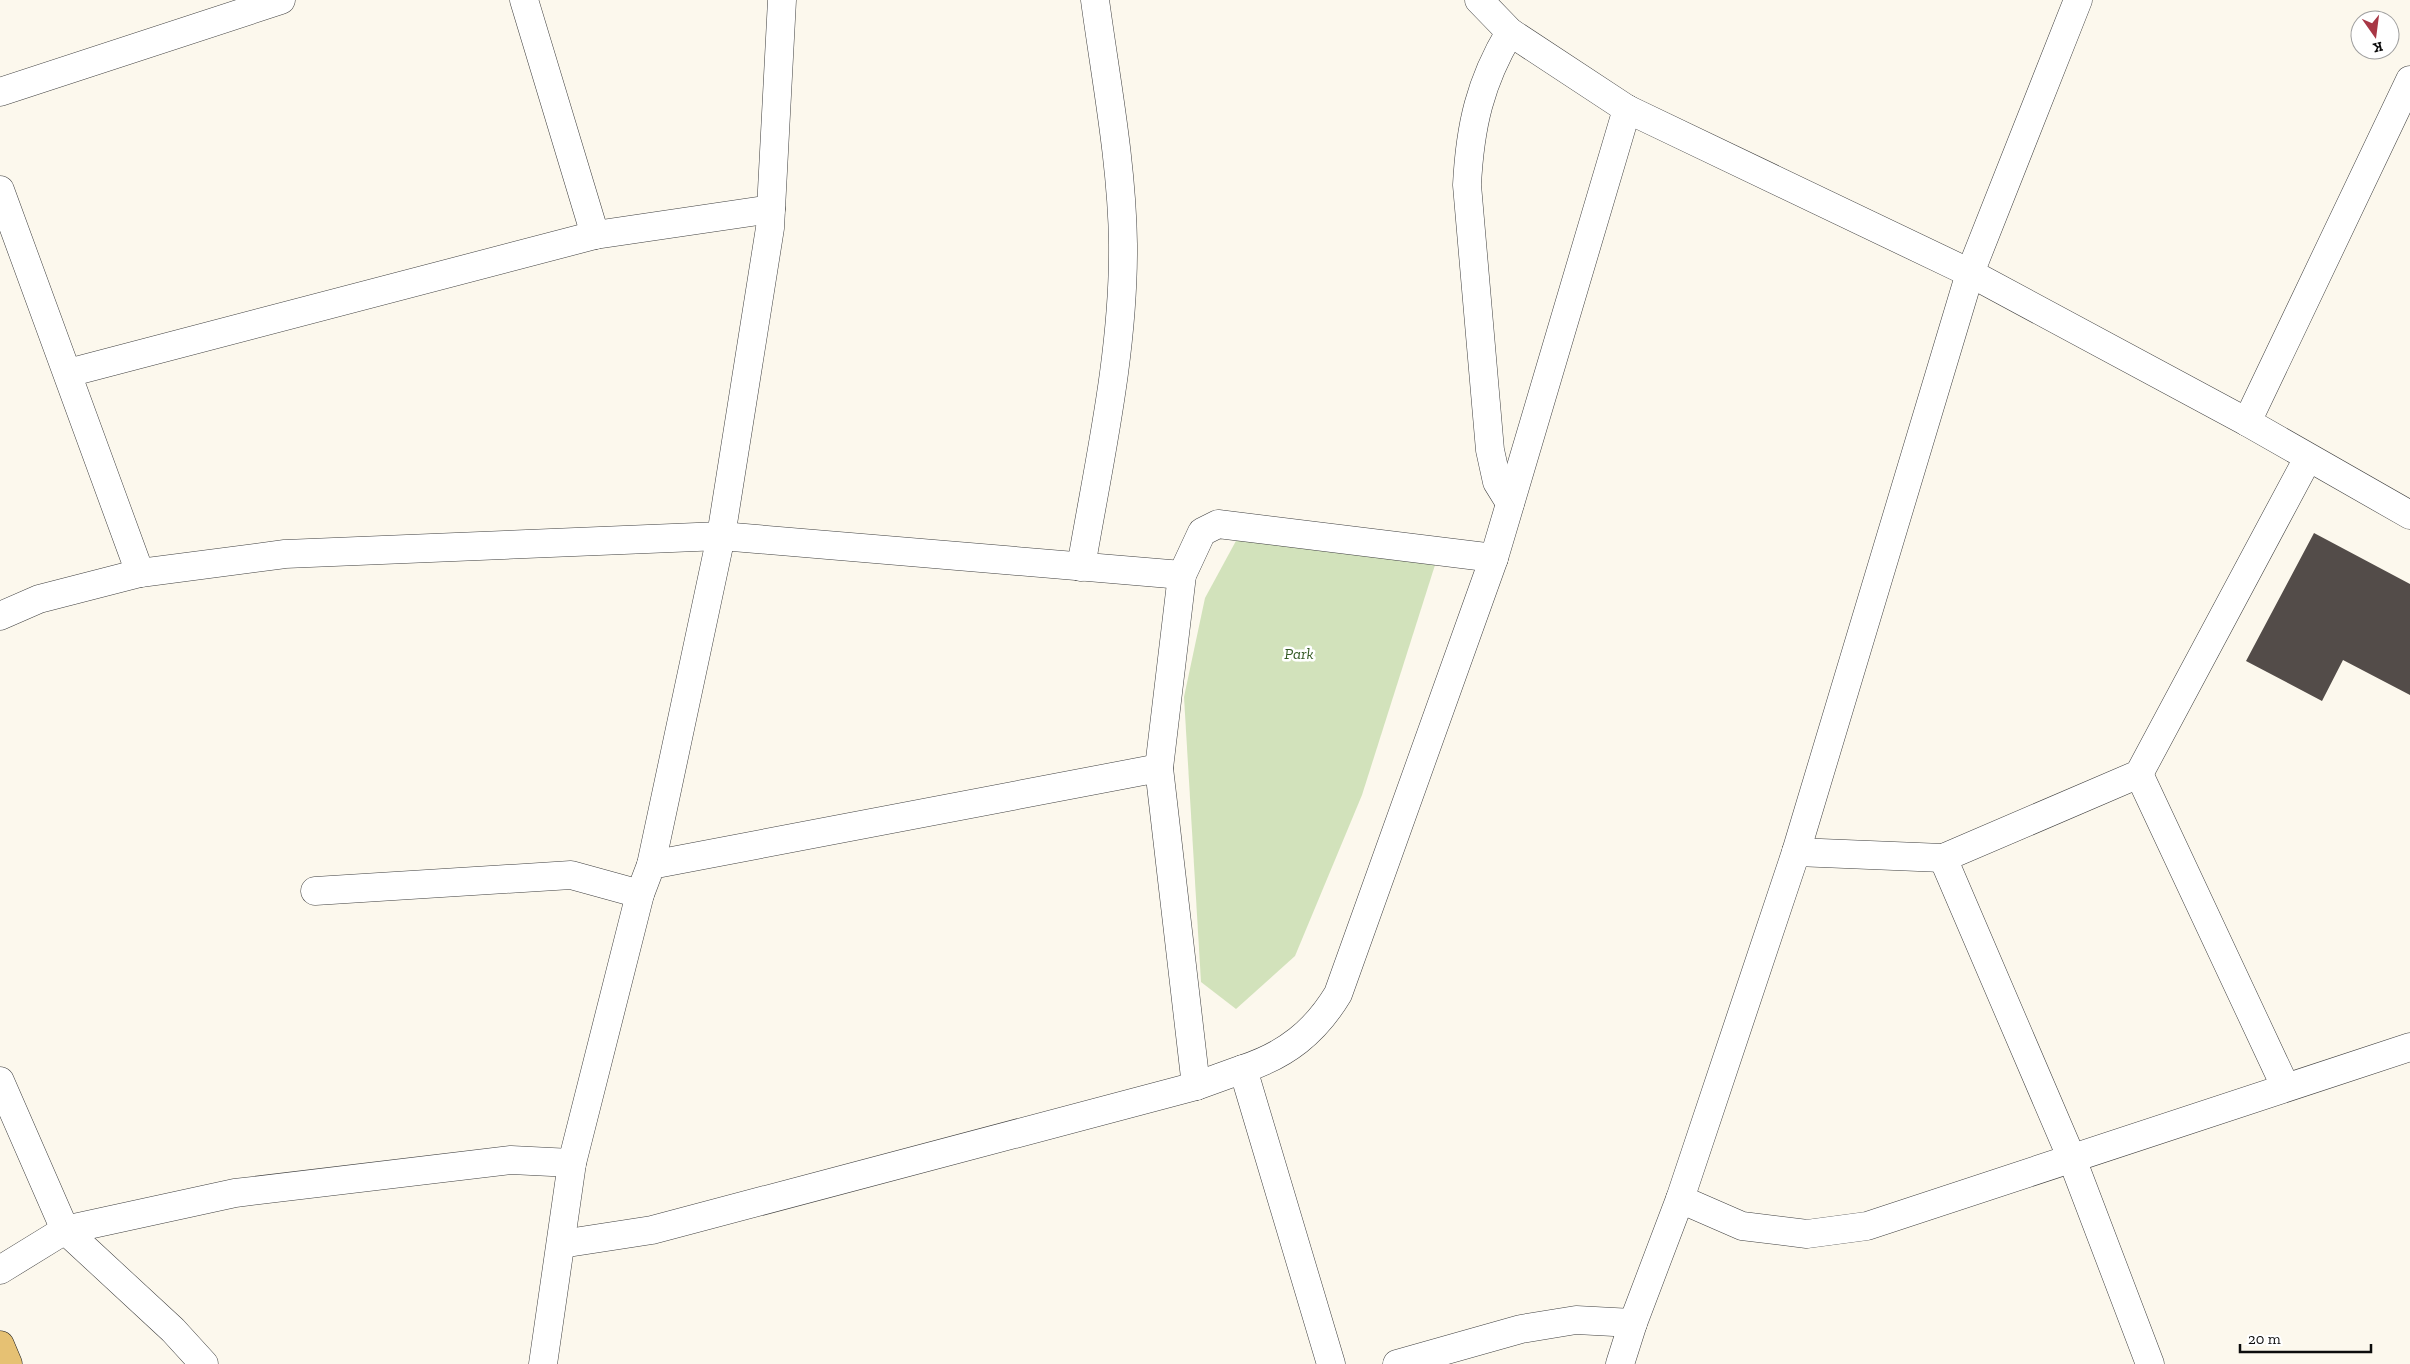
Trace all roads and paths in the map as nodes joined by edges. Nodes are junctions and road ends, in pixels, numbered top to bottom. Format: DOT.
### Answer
graph roads {
  1 [pos="281,0"];
  2 [pos="524,0"];
  3 [pos="782,0"];
  4 [pos="1095,0"];
  5 [pos="1479,0"];
  6 [pos="2078,0"];
  7 [pos="1510,32"];
  8 [pos="2410,80"];
  9 [pos="0,92"];
  10 [pos="1627,109"];
  11 [pos="0,190"];
  12 [pos="771,209"];
  13 [pos="595,236"];
  14 [pos="1970,274"];
  15 [pos="68,373"];
  16 [pos="2247,422"];
  17 [pos="2308,458"];
  18 [pos="1510,503"];
  19 [pos="2410,515"];
  20 [pos="721,536"];
  21 [pos="1494,558"];
  22 [pos="1081,567"];
  23 [pos="140,573"];
  24 [pos="1182,575"];
  25 [pos="0,616"];
  26 [pos="1159,768"];
  27 [pos="2139,774"];
  28 [pos="1796,852"];
  29 [pos="1944,858"];
  30 [pos="651,865"];
  31 [pos="315,891"];
  32 [pos="640,894"];
  33 [pos="2410,1047"];
  34 [pos="1243,1068"];
  35 [pos="0,1081"];
  36 [pos="1196,1086"];
  37 [pos="2285,1086"];
  38 [pos="2072,1159"];
  39 [pos="572,1164"];
  40 [pos="1680,1199"];
  41 [pos="65,1230"];
  42 [pos="561,1244"];
  43 [pos="0,1270"];
  44 [pos="1633,1323"];
  45 [pos="0,1345"];
  46 [pos="8,1364"];
  47 [pos="204,1364"];
  48 [pos="543,1364"];
  49 [pos="1331,1364"];
  50 [pos="1398,1364"];
  51 [pos="1620,1364"];
  52 [pos="2150,1364"];
  1 -- 9 [label="street"];
  2 -- 13 [label="street"];
  3 -- 12 [label="street"];
  4 -- 22 [label="street"];
  5 -- 7 [label="street"];
  6 -- 14 [label="street"];
  7 -- 10 [label="street"];
  7 -- 18 [label="street"];
  8 -- 16 [label="street"];
  10 -- 14 [label="street"];
  10 -- 18 [label="street"];
  11 -- 15 [label="street"];
  12 -- 13 [label="street"];
  12 -- 20 [label="street"];
  13 -- 15 [label="street"];
  14 -- 16 [label="street"];
  14 -- 28 [label="street"];
  15 -- 23 [label="street"];
  16 -- 17 [label="street"];
  17 -- 19 [label="street"];
  17 -- 27 [label="street"];
  18 -- 21 [label="street"];
  20 -- 22 [label="street"];
  20 -- 23 [label="street"];
  20 -- 30 [label="street"];
  21 -- 24 [label="street"];
  21 -- 34 [label="street"];
  22 -- 24 [label="street"];
  23 -- 25 [label="street"];
  24 -- 26 [label="street"];
  26 -- 30 [label="street"];
  26 -- 36 [label="street"];
  27 -- 29 [label="street"];
  27 -- 37 [label="street"];
  28 -- 29 [label="street"];
  28 -- 40 [label="street"];
  29 -- 38 [label="street"];
  30 -- 32 [label="street"];
  31 -- 32 [label="street"];
  32 -- 39 [label="street"];
  33 -- 37 [label="street"];
  34 -- 36 [label="street"];
  34 -- 49 [label="street"];
  35 -- 41 [label="street"];
  36 -- 42 [label="street"];
  37 -- 38 [label="street"];
  38 -- 40 [label="street"];
  38 -- 52 [label="street"];
  39 -- 41 [label="street"];
  39 -- 42 [label="street"];
  40 -- 44 [label="street"];
  41 -- 43 [label="street"];
  41 -- 47 [label="street"];
  42 -- 48 [label="street"];
  44 -- 50 [label="street"];
  44 -- 51 [label="street"];
  45 -- 46 [label="main road"];
}
